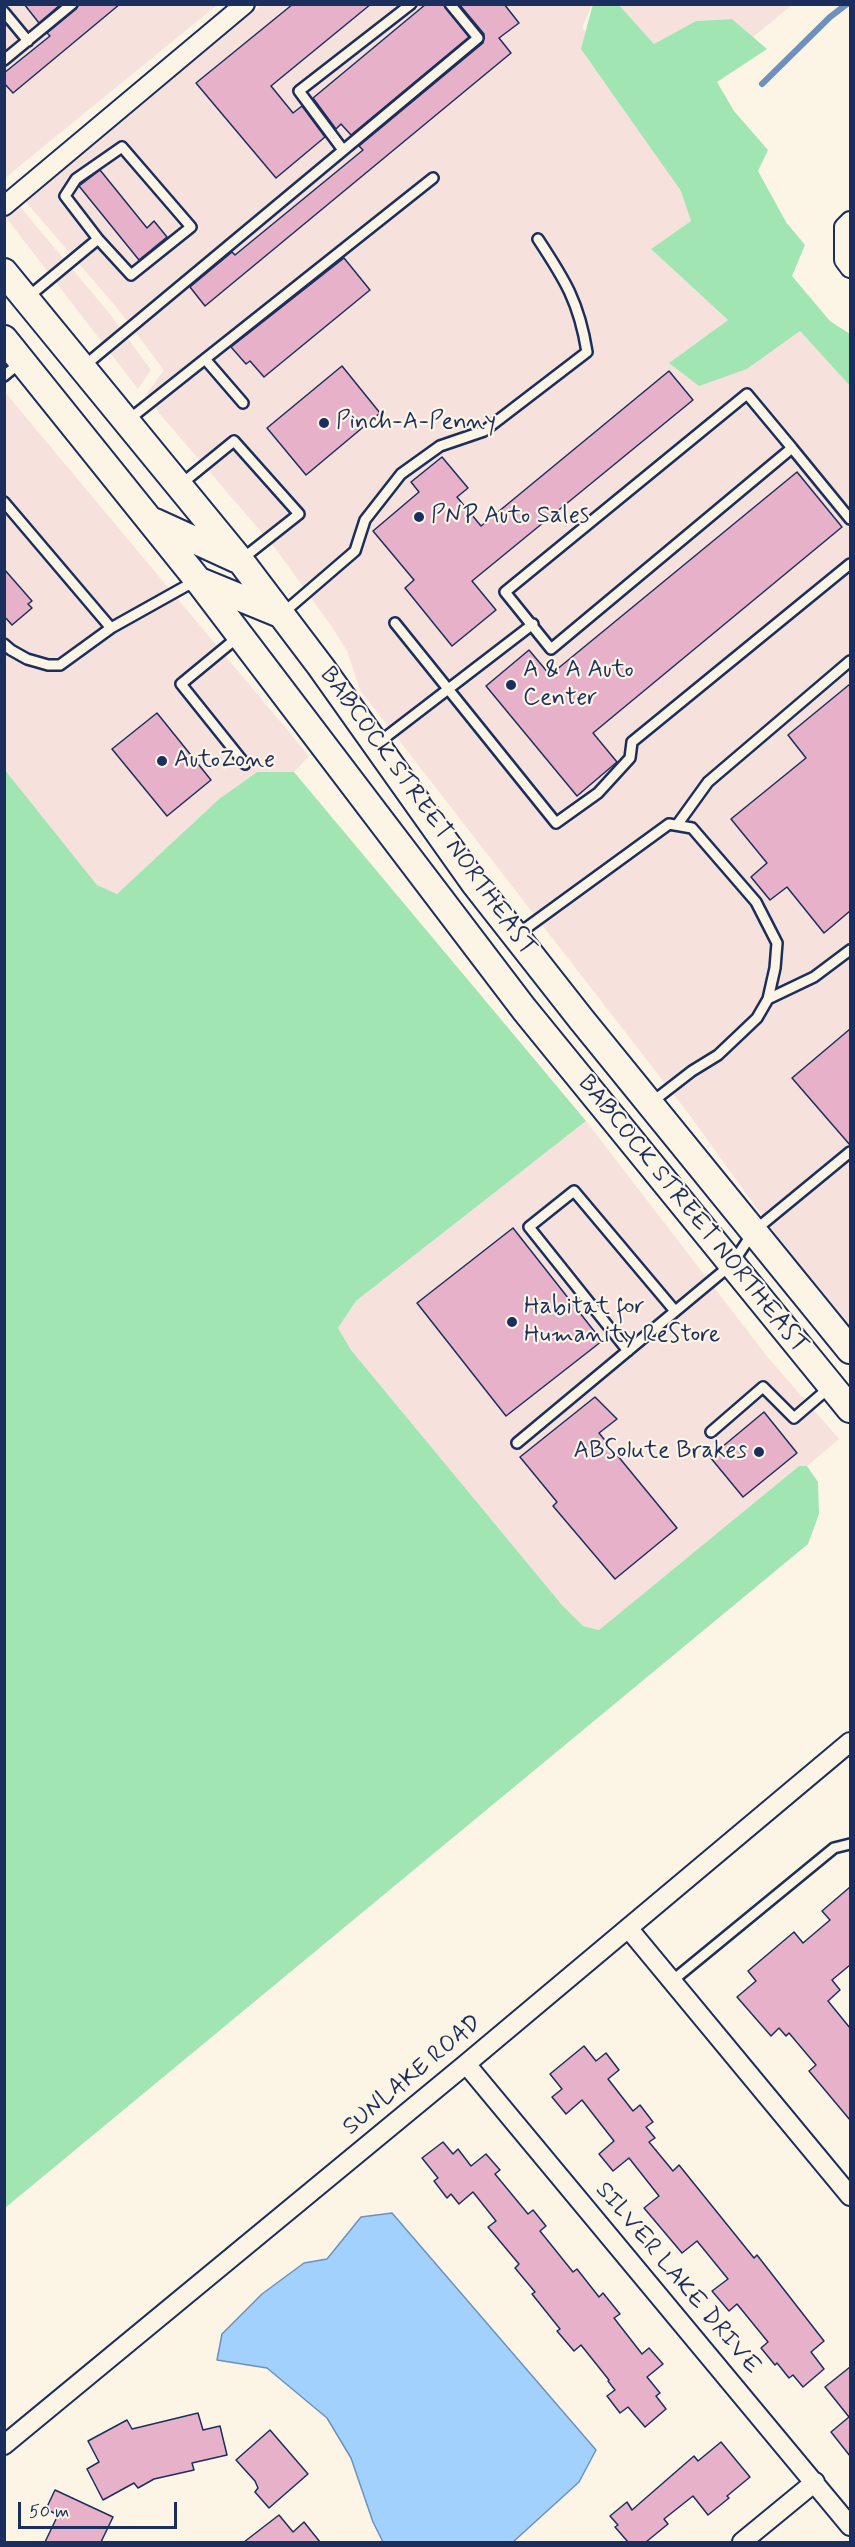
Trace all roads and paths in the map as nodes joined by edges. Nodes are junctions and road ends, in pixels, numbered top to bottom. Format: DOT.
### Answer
graph roads {
  1 [pos="72,4"];
  2 [pos="245,4"];
  3 [pos="411,4"];
  4 [pos="450,4"];
  5 [pos="4,12"];
  6 [pos="28,41"];
  7 [pos="4,60"];
  8 [pos="343,150"];
  9 [pos="433,178"];
  10 [pos="4,206"];
  11 [pos="850,221"];
  12 [pos="98,239"];
  13 [pos="538,239"];
  14 [pos="850,268"];
  15 [pos="4,272"];
  16 [pos="27,299"];
  17 [pos="4,339"];
  18 [pos="205,359"];
  19 [pos="83,367"];
  20 [pos="13,369"];
  21 [pos="243,403"];
  22 [pos="127,421"];
  23 [pos="792,448"];
  24 [pos="180,485"];
  25 [pos="4,502"];
  26 [pos="149,519"];
  27 [pos="850,519"];
  28 [pos="240,560"];
  29 [pos="850,564"];
  30 [pos="197,579"];
  31 [pos="281,614"];
  32 [pos="395,623"];
  33 [pos="533,624"];
  34 [pos="111,628"];
  35 [pos="240,636"];
  36 [pos="4,644"];
  37 [pos="850,661"];
  38 [pos="448,688"];
  39 [pos="376,744"];
  40 [pos="245,764"];
  41 [pos="677,825"];
  42 [pos="516,936"];
  43 [pos="850,950"];
  44 [pos="768,999"];
  45 [pos="650,1104"];
  46 [pos="850,1152"];
  47 [pos="754,1231"];
  48 [pos="732,1264"];
  49 [pos="675,1311"];
  50 [pos="850,1350"];
  51 [pos="628,1351"];
  52 [pos="832,1386"];
  53 [pos="850,1409"];
  54 [pos="711,1432"];
  55 [pos="517,1443"];
  56 [pos="850,1742"];
  57 [pos="850,1844"];
  58 [pos="628,1928"];
  59 [pos="672,1981"];
  60 [pos="466,2064"];
  61 [pos="850,2196"];
  62 [pos="4,2445"];
  63 [pos="815,2482"];
  64 [pos="850,2526"];
  65 [pos="742,2542"];
  1 -- 6 [label="lane"];
  2 -- 10 [label="street"];
  3 -- 8 [label="lane"];
  4 -- 8 [label="lane"];
  5 -- 6 [label="lane"];
  6 -- 7 [label="lane"];
  8 -- 19 [label="lane"];
  9 -- 18 [label="lane"];
  11 -- 14 [label="street"];
  12 -- 12 [label="lane"];
  12 -- 16 [label="lane"];
  13 -- 31 [label="lane"];
  15 -- 16 [label="main road, BABCOCK STREET NORTHEAST"];
  16 -- 19 [label="main road, BABCOCK STREET NORTHEAST"];
  17 -- 20 [label="main road, BABCOCK STREET NORTHEAST"];
  18 -- 21 [label="lane"];
  18 -- 22 [label="lane"];
  19 -- 22 [label="main road, BABCOCK STREET NORTHEAST"];
  20 -- 26 [label="main road, BABCOCK STREET NORTHEAST"];
  22 -- 24 [label="main road, BABCOCK STREET NORTHEAST"];
  23 -- 27 [label="lane"];
  23 -- 33 [label="lane"];
  23 -- 33 [label="lane"];
  24 -- 28 [label="main road, BABCOCK STREET NORTHEAST"];
  24 -- 28 [label="lane"];
  25 -- 34 [label="lane"];
  26 -- 28 [label="main road"];
  26 -- 30 [label="main road, BABCOCK STREET NORTHEAST"];
  28 -- 31 [label="main road, BABCOCK STREET NORTHEAST"];
  29 -- 38 [label="lane"];
  30 -- 31 [label="main road"];
  30 -- 34 [label="lane"];
  30 -- 35 [label="main road, BABCOCK STREET NORTHEAST"];
  31 -- 39 [label="main road, BABCOCK STREET NORTHEAST"];
  32 -- 38 [label="lane"];
  33 -- 38 [label="lane"];
  34 -- 36 [label="lane"];
  35 -- 40 [label="lane"];
  35 -- 48 [label="main road, BABCOCK STREET NORTHEAST"];
  37 -- 41 [label="lane"];
  38 -- 39 [label="lane"];
  39 -- 42 [label="main road, BABCOCK STREET NORTHEAST"];
  41 -- 42 [label="lane"];
  41 -- 44 [label="lane"];
  42 -- 45 [label="main road, BABCOCK STREET NORTHEAST"];
  43 -- 44 [label="lane"];
  44 -- 45 [label="lane"];
  45 -- 47 [label="main road, BABCOCK STREET NORTHEAST"];
  46 -- 47 [label="lane"];
  47 -- 48 [label="lane"];
  47 -- 50 [label="main road, BABCOCK STREET NORTHEAST"];
  48 -- 49 [label="lane"];
  48 -- 52 [label="main road, BABCOCK STREET NORTHEAST"];
  49 -- 51 [label="lane"];
  49 -- 51 [label="lane"];
  51 -- 55 [label="lane"];
  52 -- 53 [label="main road, BABCOCK STREET NORTHEAST"];
  52 -- 54 [label="lane"];
  56 -- 58 [label="street, SUNLAKE ROAD"];
  57 -- 59 [label="lane"];
  58 -- 59 [label="street"];
  58 -- 60 [label="street, SUNLAKE ROAD"];
  59 -- 61 [label="street"];
  60 -- 62 [label="street, SUNLAKE ROAD"];
  60 -- 63 [label="street, SILVER LAKE DRIVE"];
  63 -- 64 [label="street, SILVER LAKE DRIVE"];
  63 -- 65 [label="street"];
}
